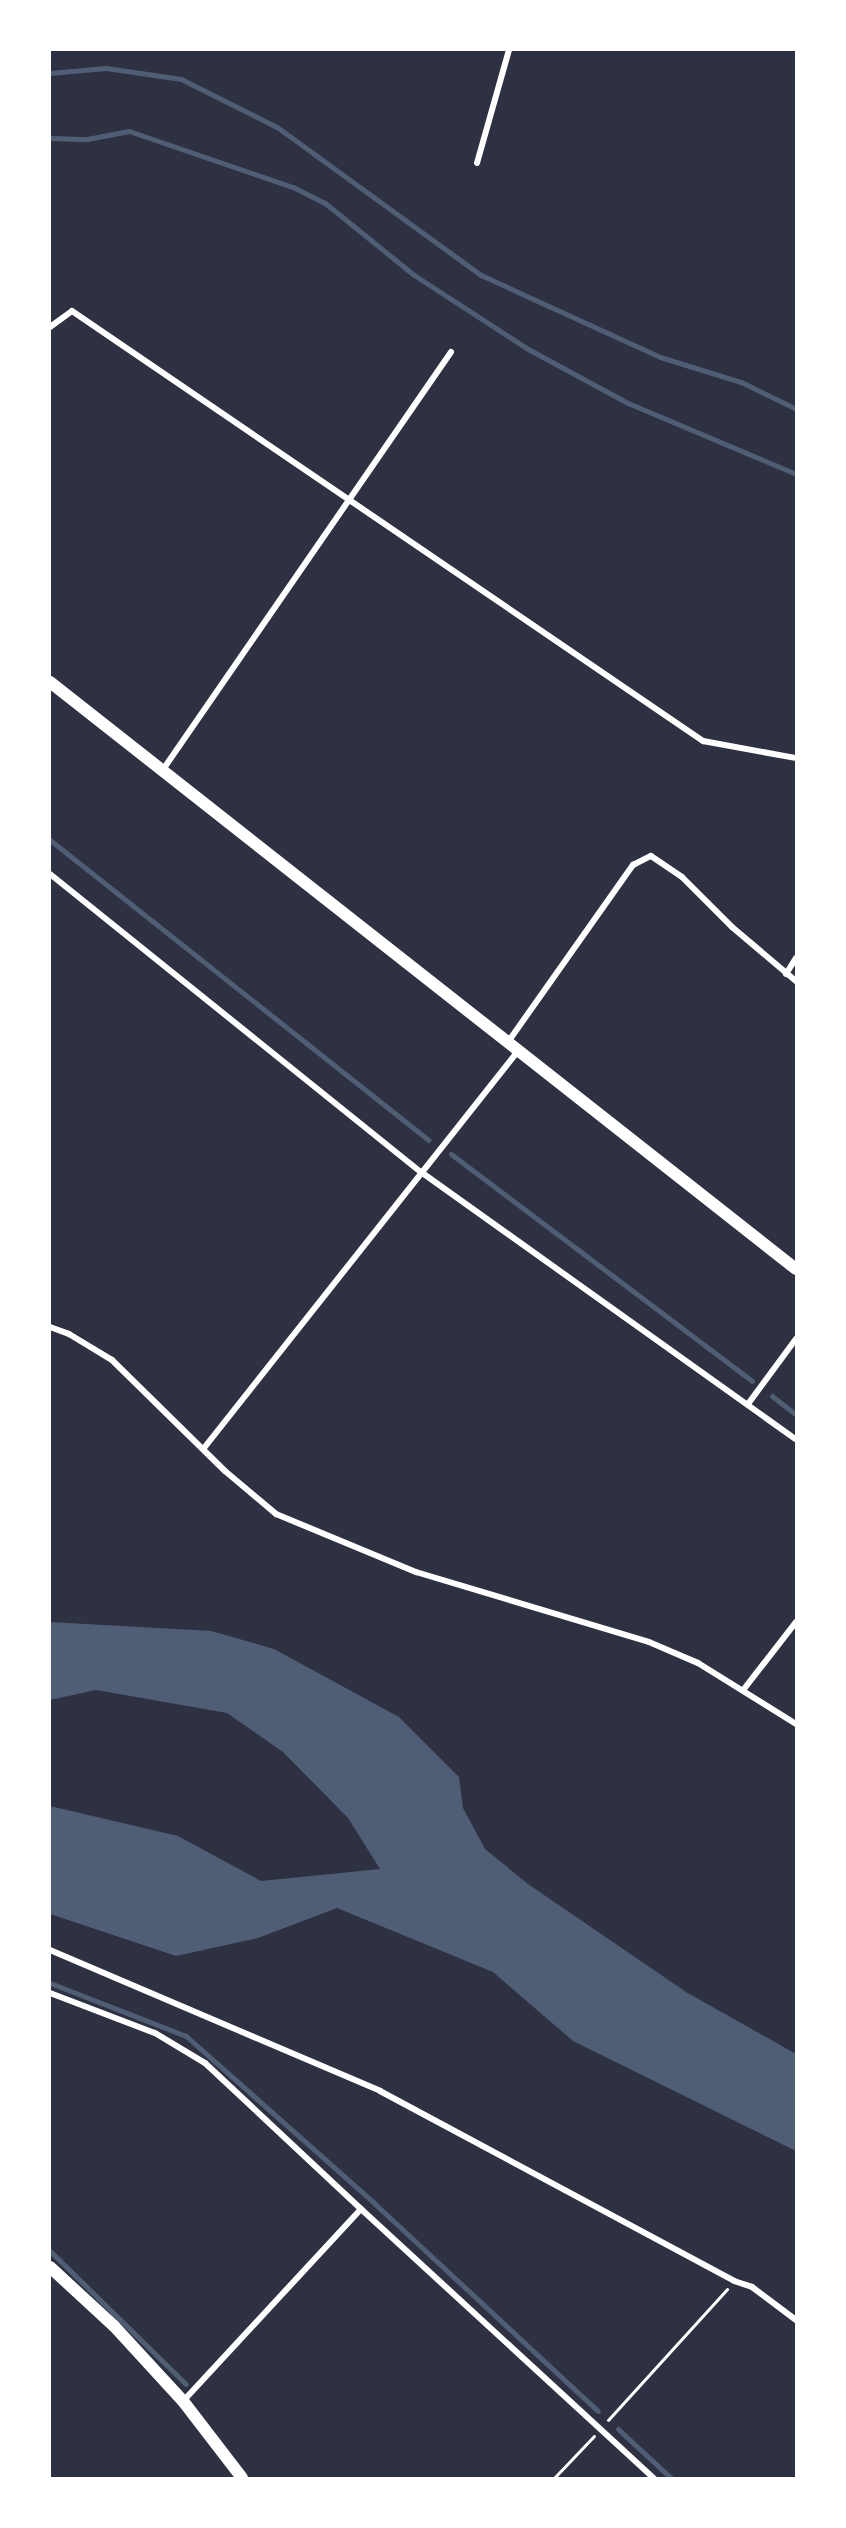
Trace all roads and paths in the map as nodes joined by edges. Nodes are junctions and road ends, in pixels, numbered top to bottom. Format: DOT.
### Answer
graph roads {
  1 [pos="509,50"];
  2 [pos="477,163"];
  3 [pos="50,327"];
  4 [pos="451,352"];
  5 [pos="347,500"];
  6 [pos="50,684"];
  7 [pos="796,758"];
  8 [pos="162,771"];
  9 [pos="50,874"];
  10 [pos="796,958"];
  11 [pos="786,974"];
  12 [pos="796,981"];
  13 [pos="513,1047"];
  14 [pos="421,1172"];
  15 [pos="796,1269"];
  16 [pos="50,1327"];
  17 [pos="796,1339"];
  18 [pos="748,1404"];
  19 [pos="796,1439"];
  20 [pos="204,1448"];
  21 [pos="796,1622"];
  22 [pos="744,1689"];
  23 [pos="796,1724"];
  24 [pos="50,1950"];
  25 [pos="50,1993"];
  26 [pos="361,2209"];
  27 [pos="50,2267"];
  28 [pos="734,2281"];
  29 [pos="796,2320"];
  30 [pos="183,2401"];
  31 [pos="600,2429"];
  32 [pos="242,2478"];
  33 [pos="555,2478"];
  34 [pos="654,2478"];
  1 -- 2 [label="street"];
  3 -- 5 [label="street"];
  4 -- 5 [label="street"];
  5 -- 7 [label="street"];
  5 -- 8 [label="street"];
  6 -- 8 [label="main road"];
  8 -- 13 [label="main road"];
  9 -- 14 [label="street"];
  10 -- 11 [label="street"];
  11 -- 12 [label="street"];
  11 -- 13 [label="street"];
  13 -- 14 [label="street"];
  13 -- 15 [label="main road"];
  14 -- 18 [label="street"];
  14 -- 20 [label="street"];
  16 -- 20 [label="street"];
  17 -- 18 [label="street"];
  18 -- 19 [label="street"];
  20 -- 22 [label="street"];
  21 -- 22 [label="street"];
  22 -- 23 [label="street"];
  24 -- 28 [label="street"];
  25 -- 26 [label="street"];
  26 -- 30 [label="street"];
  26 -- 31 [label="street"];
  27 -- 30 [label="main road"];
  28 -- 29 [label="street"];
  28 -- 31 [label="path"];
  30 -- 32 [label="main road"];
  31 -- 33 [label="path"];
  31 -- 34 [label="street"];
}
